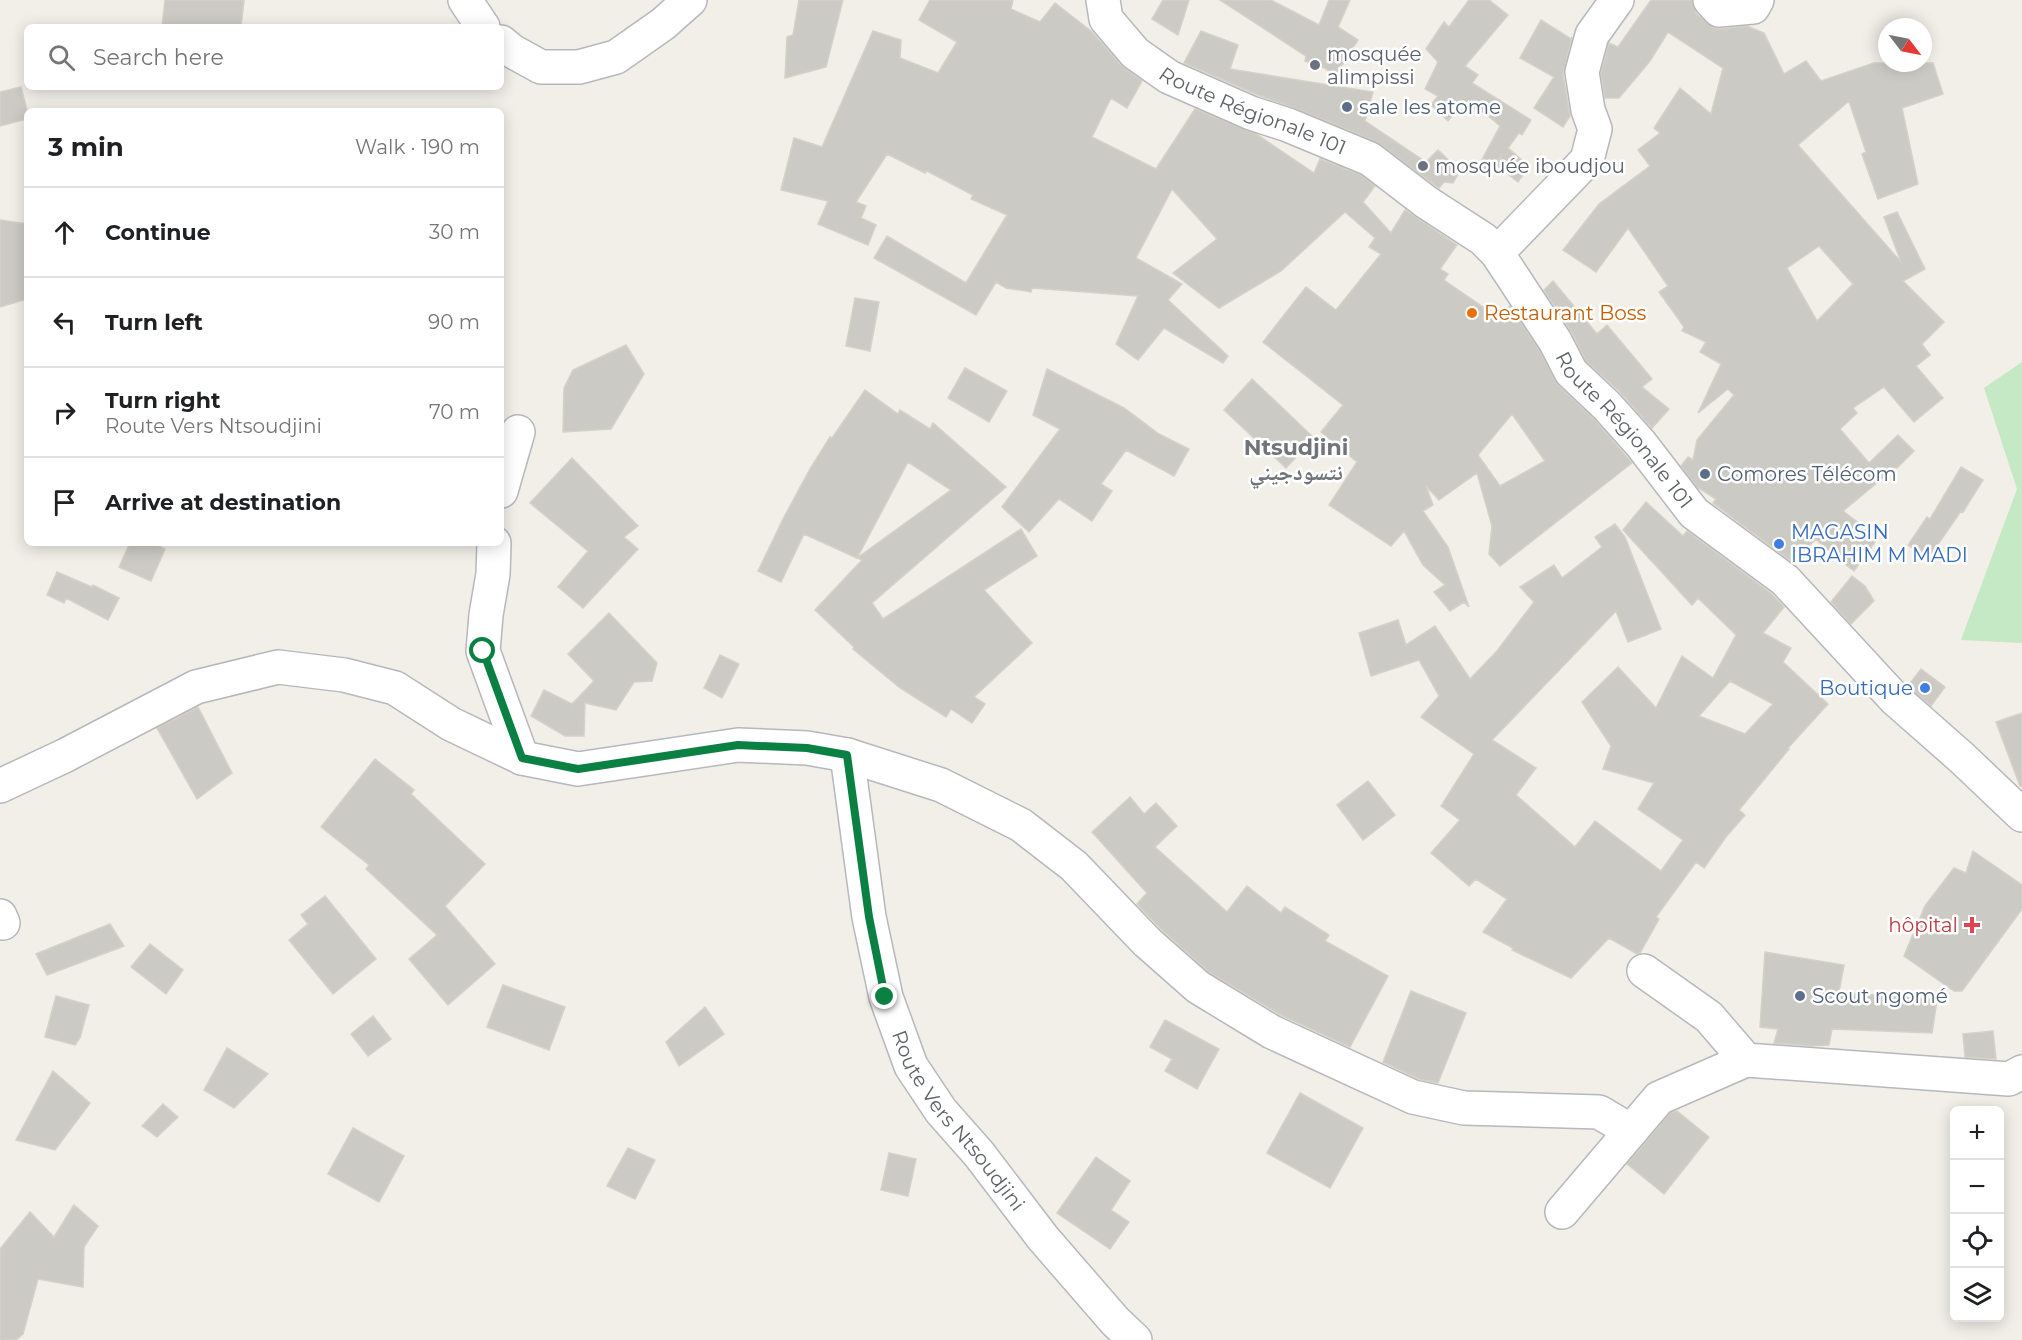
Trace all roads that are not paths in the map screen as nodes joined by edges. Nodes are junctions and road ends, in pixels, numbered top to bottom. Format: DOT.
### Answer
graph roads {
  1 [pos="465,0"];
  2 [pos="690,0"];
  3 [pos="1103,0"];
  4 [pos="1617,0"];
  5 [pos="1710,0"];
  6 [pos="1757,0"];
  7 [pos="481,24"];
  8 [pos="504,44"];
  9 [pos="1497,253"];
  10 [pos="518,432"];
  11 [pos="504,481"];
  12 [pos="494,546"];
  13 [pos="847,755"];
  14 [pos="522,758"];
  15 [pos="0,786"];
  16 [pos="2022,815"];
  17 [pos="1644,971"];
  18 [pos="1746,1060"];
  19 [pos="2022,1072"];
  20 [pos="1631,1131"];
  21 [pos="1562,1212"];
  22 [pos="1135,1340"];
  1 -- 7 [label="street"];
  2 -- 8 [label="street"];
  3 -- 9 [label="street, Route Régionale 101"];
  4 -- 9 [label="street"];
  5 -- 6 [label="street"];
  9 -- 16 [label="street, Route Régionale 101"];
  10 -- 11 [label="street"];
  12 -- 14 [label="street"];
  13 -- 14 [label="street"];
  13 -- 20 [label="street"];
  13 -- 22 [label="street, Route Vers Ntsoudjini"];
  14 -- 15 [label="street"];
  17 -- 18 [label="street"];
  18 -- 19 [label="street"];
  18 -- 20 [label="street"];
  20 -- 21 [label="street"];
}
